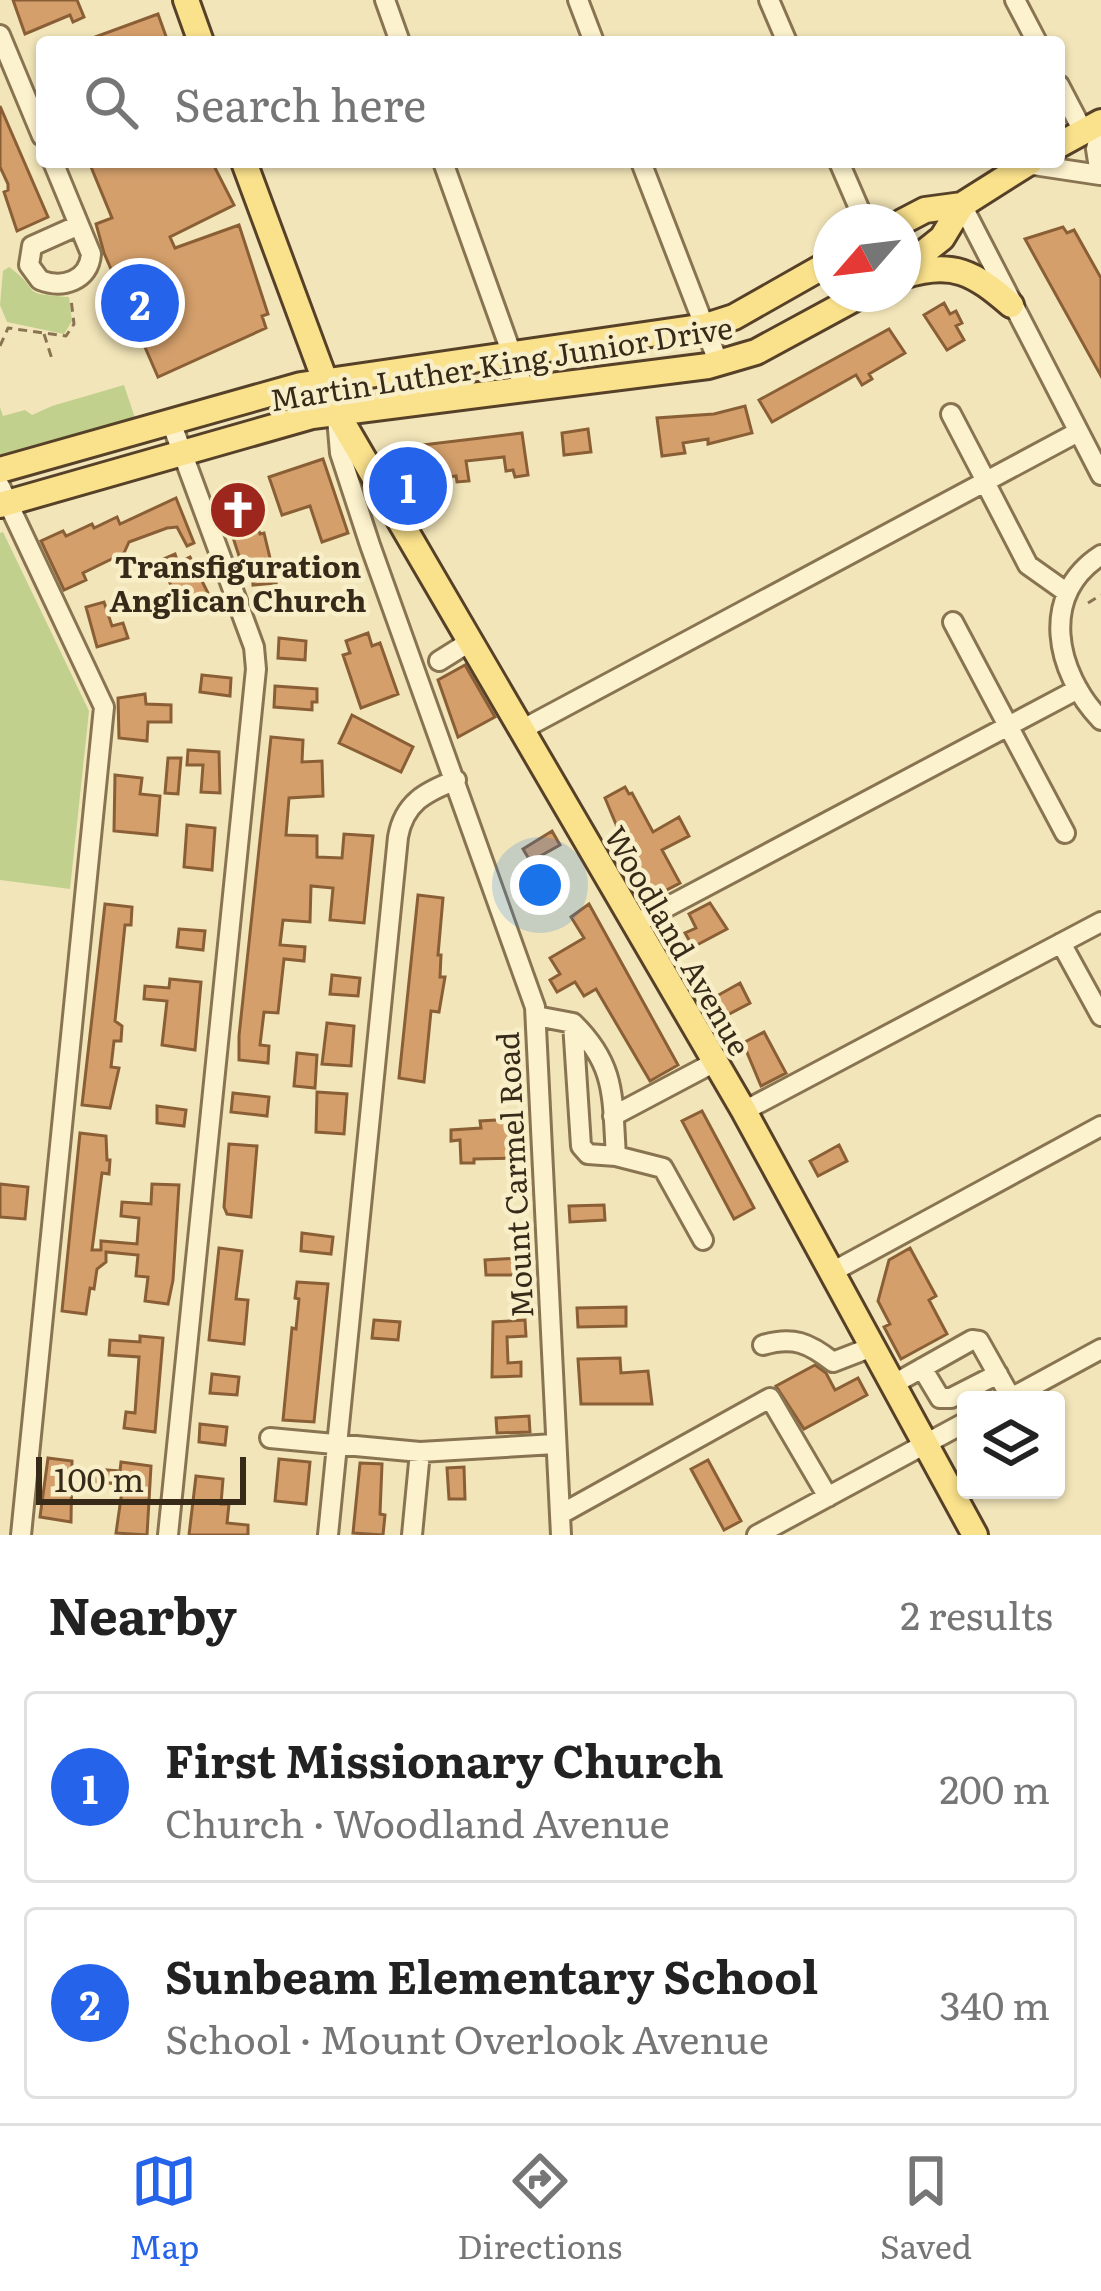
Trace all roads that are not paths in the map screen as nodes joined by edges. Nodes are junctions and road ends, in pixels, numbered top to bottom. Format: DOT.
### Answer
graph roads {
  1 [pos="186,0"];
  2 [pos="385,0"];
  3 [pos="578,0"];
  4 [pos="769,0"];
  5 [pos="1015,0"];
  6 [pos="0,35"];
  7 [pos="199,36"];
  8 [pos="398,36"];
  9 [pos="592,36"];
  10 [pos="784,36"];
  11 [pos="1033,36"];
  12 [pos="1065,93"];
  13 [pos="36,122"];
  14 [pos="1095,127"];
  15 [pos="1065,142"];
  16 [pos="1065,167"];
  17 [pos="55,168"];
  18 [pos="246,168"];
  19 [pos="444,168"];
  20 [pos="643,168"];
  21 [pos="842,168"];
  22 [pos="1020,168"];
  23 [pos="1101,176"];
  24 [pos="857,204"];
  25 [pos="962,205"];
  26 [pos="921,212"];
  27 [pos="79,225"];
  28 [pos="921,256"];
  29 [pos="921,270"];
  30 [pos="813,272"];
  31 [pos="1011,305"];
  32 [pos="830,312"];
  33 [pos="706,326"];
  34 [pos="511,354"];
  35 [pos="718,364"];
  36 [pos="323,381"];
  37 [pos="524,388"];
  38 [pos="337,413"];
  39 [pos="951,414"];
  40 [pos="170,422"];
  41 [pos="1078,432"];
  42 [pos="183,452"];
  43 [pos="0,470"];
  44 [pos="1101,475"];
  45 [pos="986,482"];
  46 [pos="3,498"];
  47 [pos="1101,555"];
  48 [pos="1066,592"];
  49 [pos="953,622"];
  50 [pos="472,641"];
  51 [pos="439,661"];
  52 [pos="1078,689"];
  53 [pos="1101,720"];
  54 [pos="1008,727"];
  55 [pos="523,729"];
  56 [pos="456,780"];
  57 [pos="1065,833"];
  58 [pos="1101,922"];
  59 [pos="634,924"];
  60 [pos="1061,943"];
  61 [pos="536,1016"];
  62 [pos="1101,1016"];
  63 [pos="573,1022"];
  64 [pos="715,1062"];
  65 [pos="744,1111"];
  66 [pos="613,1116"];
  67 [pos="1101,1126"];
  68 [pos="616,1156"];
  69 [pos="704,1240"];
  70 [pos="832,1271"];
  71 [pos="763,1345"];
  72 [pos="872,1347"];
  73 [pos="1101,1349"];
  74 [pos="922,1368"];
  75 [pos="998,1374"];
  76 [pos="892,1385"];
  77 [pos="1005,1391"];
  78 [pos="1024,1391"];
  79 [pos="957,1427"];
  80 [pos="270,1438"];
  81 [pos="336,1444"];
  82 [pos="555,1444"];
  83 [pos="926,1444"];
  84 [pos="420,1452"];
  85 [pos="828,1497"];
  86 [pos="560,1514"];
  87 [pos="21,1535"];
  88 [pos="168,1535"];
  89 [pos="328,1535"];
  90 [pos="412,1535"];
  91 [pos="561,1535"];
  92 [pos="758,1535"];
  93 [pos="975,1535"];
  1 -- 7 [label="main road"];
  2 -- 8 [label="street"];
  3 -- 9 [label="street"];
  4 -- 10 [label="street"];
  5 -- 11 [label="street"];
  6 -- 13 [label="street"];
  12 -- 14 [label="street"];
  14 -- 15 [label="main road"];
  14 -- 23 [label="street"];
  16 -- 23 [label="street"];
  17 -- 27 [label="street"];
  18 -- 36 [label="main road, Woodland Avenue"];
  19 -- 34 [label="street"];
  20 -- 33 [label="street"];
  21 -- 24 [label="street"];
  22 -- 25 [label="main road"];
  25 -- 26 [label="main road"];
  25 -- 28 [label="main road"];
  25 -- 31 [label="street"];
  29 -- 31 [label="main road"];
  30 -- 33 [label="main road, Martin Luther King Junior Drive"];
  31 -- 41 [label="street"];
  32 -- 35 [label="main road, Martin Luther King Junior Drive"];
  33 -- 34 [label="main road, Martin Luther King Junior Drive"];
  33 -- 35 [label="street"];
  34 -- 36 [label="main road, Martin Luther King Junior Drive"];
  34 -- 37 [label="street"];
  35 -- 37 [label="main road, Martin Luther King Junior Drive"];
  36 -- 38 [label="main road, Woodland Avenue"];
  36 -- 40 [label="main road, Martin Luther King Junior Drive"];
  37 -- 38 [label="main road, Martin Luther King Junior Drive"];
  38 -- 42 [label="main road, Martin Luther King Junior Drive"];
  38 -- 50 [label="main road, Woodland Avenue"];
  38 -- 56 [label="street, Mount Carmel Road"];
  39 -- 45 [label="street"];
  40 -- 42 [label="street"];
  40 -- 43 [label="main road, Martin Luther King Junior Drive"];
  41 -- 44 [label="street"];
  41 -- 45 [label="street"];
  42 -- 46 [label="main road, Martin Luther King Junior Drive"];
  42 -- 88 [label="street"];
  45 -- 48 [label="street"];
  45 -- 55 [label="street"];
  46 -- 87 [label="street"];
  47 -- 48 [label="street"];
  48 -- 52 [label="street"];
  49 -- 54 [label="street"];
  50 -- 51 [label="street"];
  50 -- 55 [label="main road, Woodland Avenue"];
  52 -- 53 [label="street"];
  52 -- 54 [label="street"];
  54 -- 57 [label="street"];
  54 -- 59 [label="street"];
  55 -- 59 [label="main road, Woodland Avenue"];
  56 -- 61 [label="street, Mount Carmel Road"];
  56 -- 81 [label="street"];
  58 -- 60 [label="street"];
  59 -- 64 [label="main road, Woodland Avenue"];
  60 -- 62 [label="street"];
  60 -- 65 [label="street"];
  61 -- 63 [label="street"];
  61 -- 82 [label="street, Mount Carmel Road"];
  63 -- 66 [label="street"];
  63 -- 68 [label="street"];
  64 -- 65 [label="main road, Woodland Avenue"];
  64 -- 66 [label="street"];
  65 -- 70 [label="main road, Woodland Avenue"];
  66 -- 68 [label="street"];
  67 -- 70 [label="street"];
  68 -- 69 [label="street"];
  70 -- 72 [label="main road, Woodland Avenue"];
  71 -- 72 [label="street"];
  72 -- 76 [label="main road, Woodland Avenue"];
  73 -- 78 [label="street"];
  74 -- 75 [label="street"];
  74 -- 75 [label="street"];
  74 -- 76 [label="street"];
  75 -- 77 [label="street"];
  76 -- 83 [label="main road, Woodland Avenue"];
  79 -- 83 [label="street"];
  80 -- 81 [label="street"];
  81 -- 84 [label="street"];
  81 -- 89 [label="street"];
  82 -- 84 [label="street"];
  82 -- 86 [label="street, Mount Carmel Road"];
  83 -- 85 [label="street"];
  83 -- 93 [label="main road, Woodland Avenue"];
  84 -- 90 [label="street"];
  85 -- 86 [label="street"];
  85 -- 92 [label="street"];
  86 -- 91 [label="street, Mount Carmel Road"];
}
